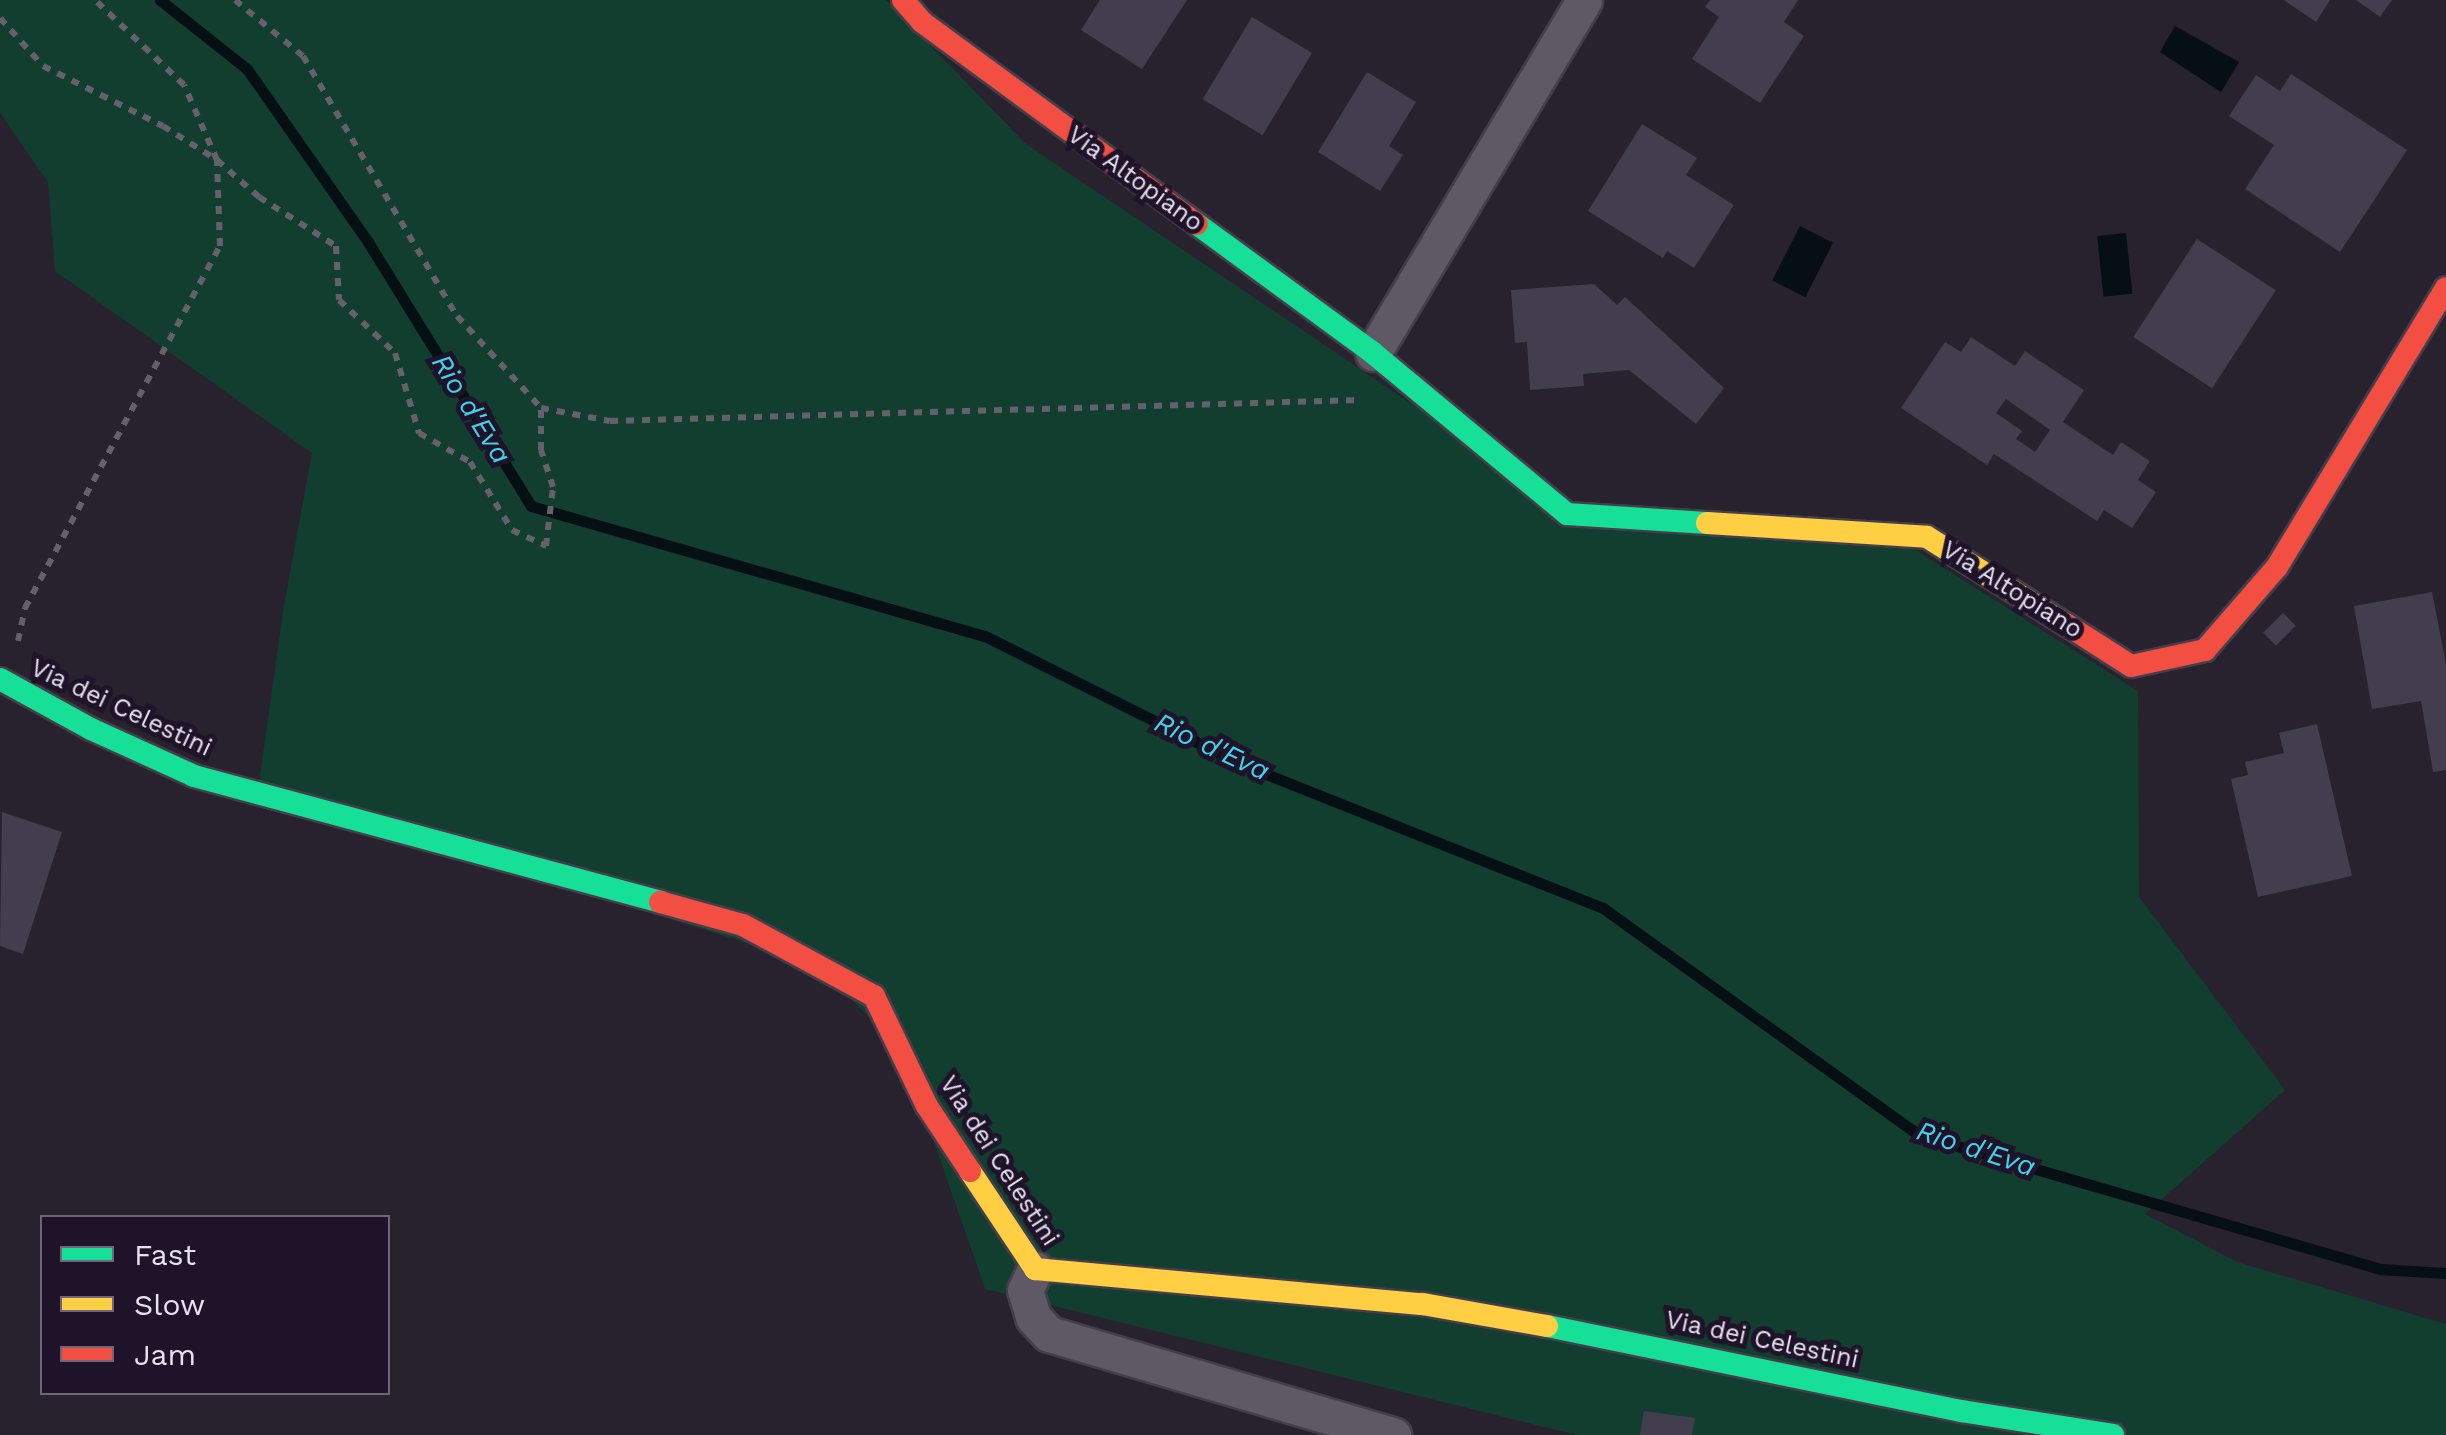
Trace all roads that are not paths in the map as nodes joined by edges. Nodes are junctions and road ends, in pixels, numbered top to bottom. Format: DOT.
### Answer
graph roads {
  1 [pos="903,0"];
  2 [pos="1584,0"];
  3 [pos="2446,288"];
  4 [pos="1372,353"];
  5 [pos="2,688"];
  6 [pos="1035,1269"];
  7 [pos="1393,1435"];
  8 [pos="2112,1435"];
  1 -- 4 [label="street, Via Altopiano"];
  2 -- 4 [label="street"];
  3 -- 4 [label="street, Via Altopiano"];
  5 -- 6 [label="street, Via dei Celestini"];
  6 -- 7 [label="street"];
  6 -- 8 [label="street, Via dei Celestini"];
}
